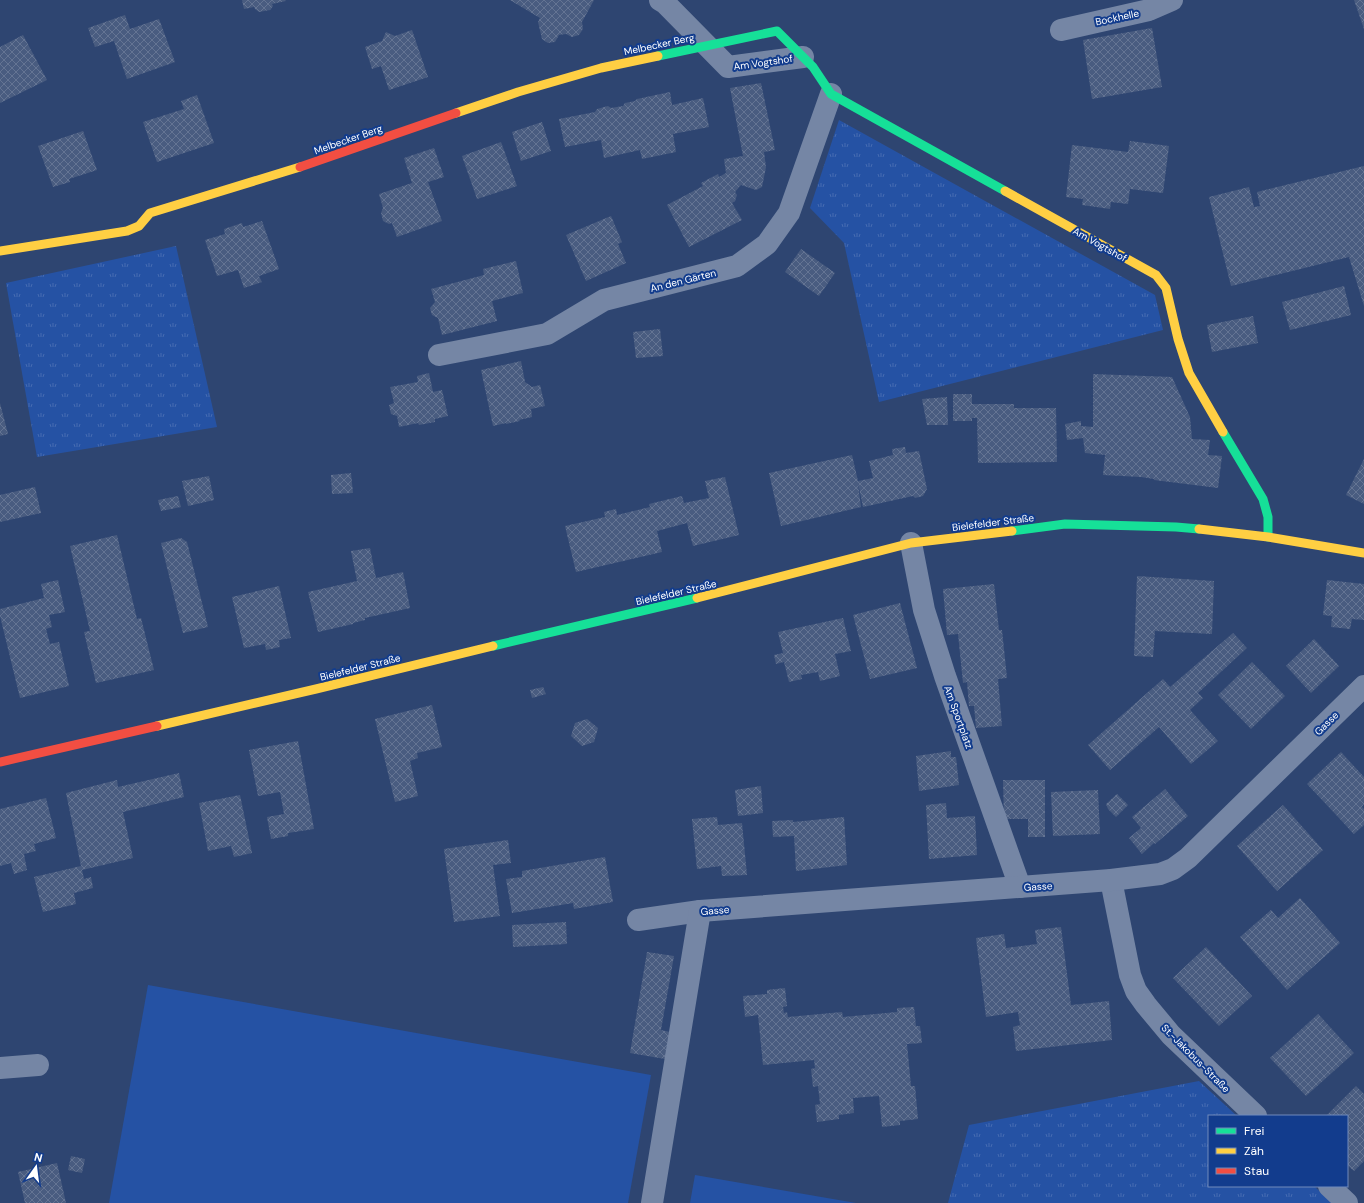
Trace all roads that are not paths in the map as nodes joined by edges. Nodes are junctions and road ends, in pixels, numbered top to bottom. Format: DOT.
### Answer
graph roads {
  1 [pos="660,0"];
  2 [pos="1172,0"];
  3 [pos="1061,30"];
  4 [pos="706,46"];
  5 [pos="803,57"];
  6 [pos="831,94"];
  7 [pos="0,251"];
  8 [pos="439,355"];
  9 [pos="1268,537"];
  10 [pos="910,543"];
  11 [pos="1364,553"];
  12 [pos="1364,686"];
  13 [pos="0,762"];
  14 [pos="1111,880"];
  15 [pos="1020,887"];
  16 [pos="700,910"];
  17 [pos="638,920"];
  18 [pos="38,1065"];
  19 [pos="0,1068"];
  20 [pos="1255,1115"];
  21 [pos="1330,1187"];
  22 [pos="652,1203"];
  23 [pos="1347,1203"];
  1 -- 4 [label="street, Am Vogtshof"];
  2 -- 3 [label="street, Bockhelle"];
  4 -- 5 [label="street, Am Vogtshof"];
  4 -- 5 [label="street, Am Vogtshof"];
  4 -- 7 [label="street, Melbecker Berg"];
  5 -- 6 [label="street, Am Vogtshof"];
  6 -- 8 [label="street, An den Gärten"];
  6 -- 9 [label="street, Am Vogtshof"];
  9 -- 10 [label="street, Bielefelder Straße"];
  9 -- 11 [label="street, Bielefelder Straße"];
  10 -- 13 [label="street, Bielefelder Straße"];
  10 -- 15 [label="street, Am Sportplatz"];
  12 -- 14 [label="street, Gasse"];
  14 -- 15 [label="street, Gasse"];
  14 -- 20 [label="street, St.-Jakobus-Straße"];
  15 -- 16 [label="street, Gasse"];
  16 -- 17 [label="street, Gasse"];
  16 -- 22 [label="street"];
  18 -- 19 [label="street"];
  21 -- 23 [label="street"];
}
